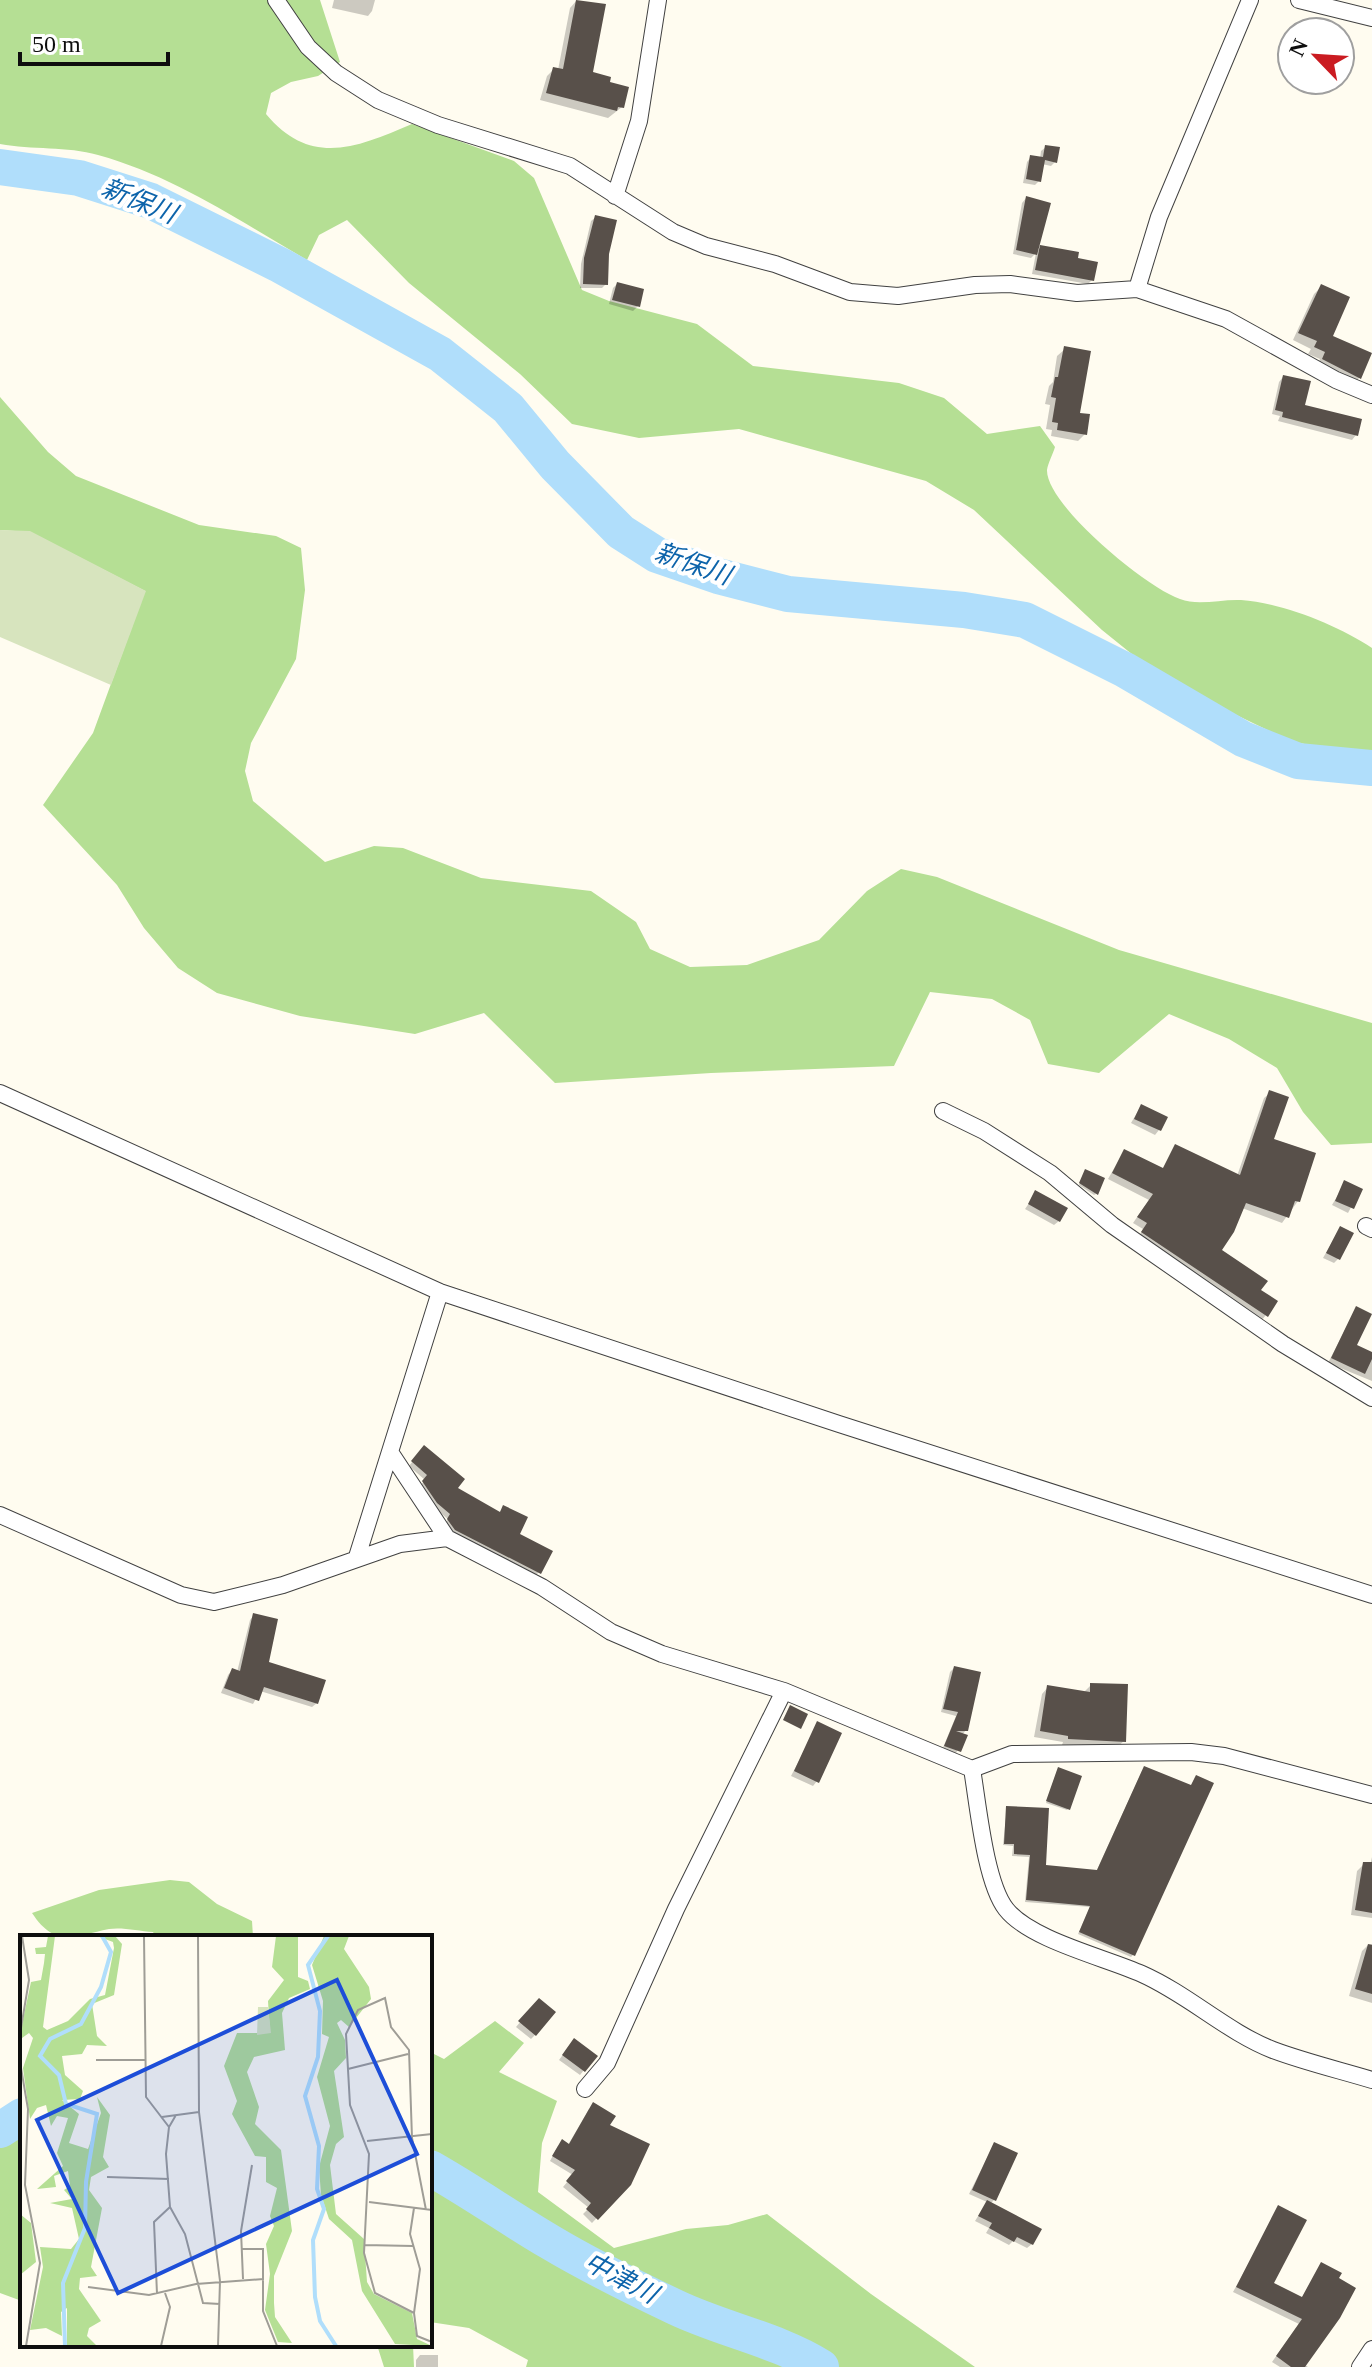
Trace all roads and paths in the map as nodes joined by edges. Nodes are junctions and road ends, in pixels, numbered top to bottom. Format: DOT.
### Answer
graph roads {
  1 [pos="276,0"];
  2 [pos="658,0"];
  3 [pos="1250,0"];
  4 [pos="1299,0"];
  5 [pos="1372,18"];
  6 [pos="615,196"];
  7 [pos="1137,289"];
  8 [pos="1372,395"];
  9 [pos="0,1093"];
  10 [pos="943,1111"];
  11 [pos="440,1292"];
  12 [pos="1372,1398"];
  13 [pos="390,1452"];
  14 [pos="0,1515"];
  15 [pos="447,1538"];
  16 [pos="357,1557"];
  17 [pos="1372,1595"];
  18 [pos="784,1691"];
  19 [pos="972,1769"];
  20 [pos="1372,1795"];
  21 [pos="1372,2080"];
  22 [pos="585,2089"];
  23 [pos="1372,2349"];
  24 [pos="1360,2367"];
  1 -- 6 [label="street"];
  2 -- 6 [label="street"];
  3 -- 7 [label="street"];
  4 -- 5 [label="street"];
  6 -- 7 [label="street"];
  7 -- 8 [label="street"];
  9 -- 11 [label="street"];
  10 -- 12 [label="street"];
  11 -- 13 [label="street"];
  11 -- 17 [label="street"];
  13 -- 15 [label="street"];
  13 -- 16 [label="street"];
  14 -- 16 [label="street"];
  15 -- 16 [label="street"];
  15 -- 18 [label="street"];
  18 -- 19 [label="street"];
  18 -- 22 [label="street"];
  19 -- 20 [label="street"];
  19 -- 21 [label="street"];
  23 -- 24 [label="street"];
}
